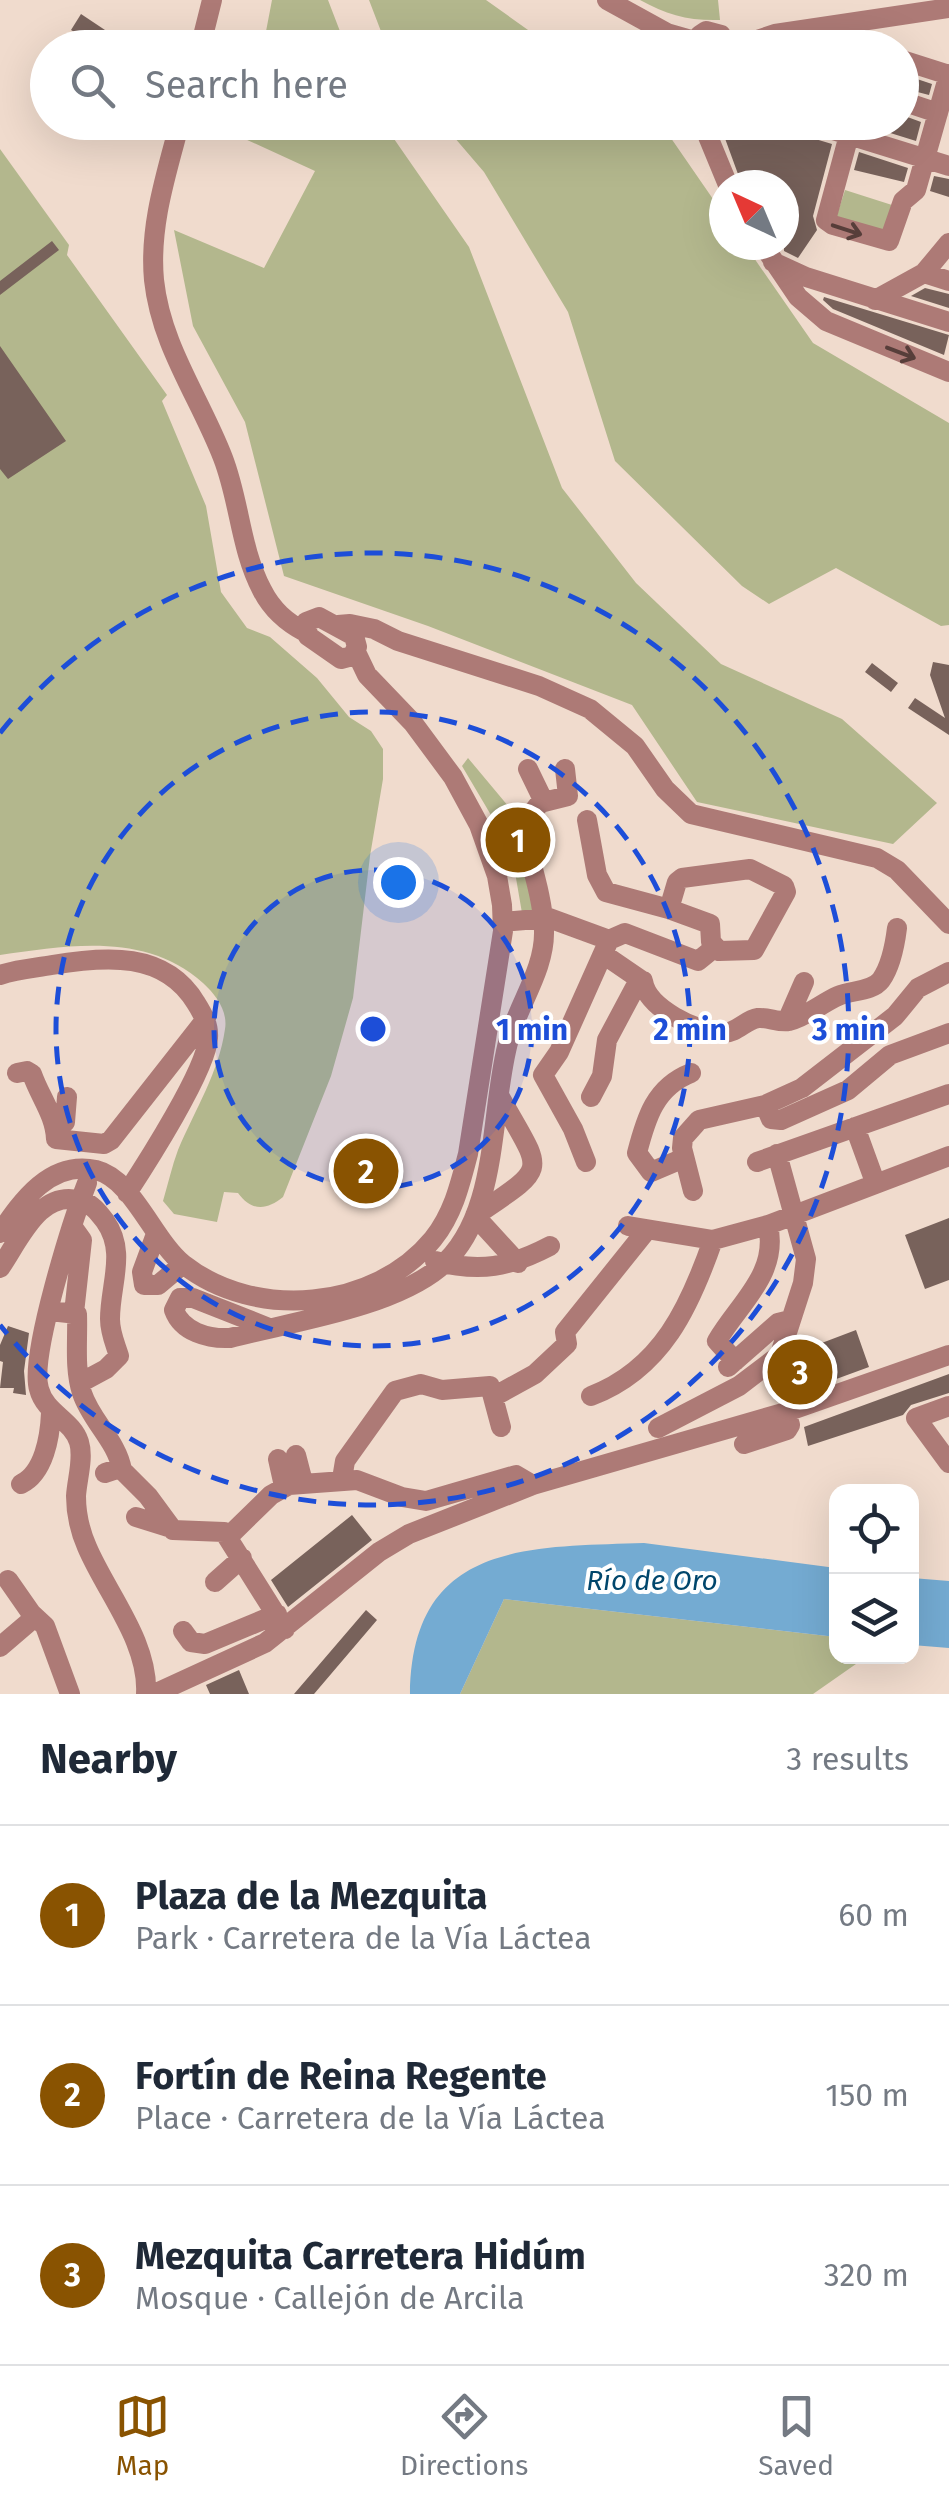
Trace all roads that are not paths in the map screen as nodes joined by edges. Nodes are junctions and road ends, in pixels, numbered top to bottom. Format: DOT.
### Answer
graph roads {
  1 [pos="212,0"];
  2 [pos="607,0"];
  3 [pos="949,8"];
  4 [pos="204,30"];
  5 [pos="662,30"];
  6 [pos="802,30"];
  7 [pos="919,65"];
  8 [pos="949,74"];
  9 [pos="919,107"];
  10 [pos="938,113"];
  11 [pos="176,140"];
  12 [pos="709,140"];
  13 [pos="848,140"];
  14 [pos="863,140"];
  15 [pos="925,158"];
  16 [pos="949,166"];
  17 [pos="722,170"];
  18 [pos="949,243"];
  19 [pos="772,260"];
  20 [pos="781,260"];
  21 [pos="924,273"];
  22 [pos="949,281"];
  23 [pos="822,282"];
  24 [pos="875,300"];
  25 [pos="814,312"];
  26 [pos="949,322"];
  27 [pos="949,372"];
  28 [pos="310,624"];
  29 [pos="338,626"];
  30 [pos="398,642"];
  31 [pos="351,653"];
  32 [pos="528,769"];
  33 [pos="565,769"];
  34 [pos="544,802"];
  35 [pos="587,820"];
  36 [pos="522,826"];
  37 [pos="488,846"];
  38 [pos="668,909"];
  39 [pos="542,918"];
  40 [pos="503,922"];
  41 [pos="949,924"];
  42 [pos="896,928"];
  43 [pos="606,947"];
  44 [pos="714,948"];
  45 [pos="949,972"];
  46 [pos="0,975"];
  47 [pos="641,980"];
  48 [pos="804,982"];
  49 [pos="206,1019"];
  50 [pos="787,1021"];
  51 [pos="949,1033"];
  52 [pos="691,1072"];
  53 [pos="16,1073"];
  54 [pos="949,1094"];
  55 [pos="67,1097"];
  56 [pos="500,1097"];
  57 [pos="591,1097"];
  58 [pos="765,1105"];
  59 [pos="854,1127"];
  60 [pos="56,1134"];
  61 [pos="949,1156"];
  62 [pos="684,1158"];
  63 [pos="586,1162"];
  64 [pos="875,1182"];
  65 [pos="694,1191"];
  66 [pos="127,1193"];
  67 [pos="80,1194"];
  68 [pos="796,1214"];
  69 [pos="475,1216"];
  70 [pos="768,1225"];
  71 [pos="72,1226"];
  72 [pos="0,1233"];
  73 [pos="156,1234"];
  74 [pos="713,1240"];
  75 [pos="550,1246"];
  76 [pos="421,1252"];
  77 [pos="518,1262"];
  78 [pos="183,1264"];
  79 [pos="444,1264"];
  80 [pos="0,1268"];
  81 [pos="298,1310"];
  82 [pos="50,1311"];
  83 [pos="74,1314"];
  84 [pos="790,1320"];
  85 [pos="270,1328"];
  86 [pos="782,1354"];
  87 [pos="949,1355"];
  88 [pos="80,1383"];
  89 [pos="495,1396"];
  90 [pos="591,1396"];
  91 [pos="949,1406"];
  92 [pos="793,1410"];
  93 [pos="52,1413"];
  94 [pos="501,1427"];
  95 [pos="658,1428"];
  96 [pos="744,1444"];
  97 [pos="947,1456"];
  98 [pos="287,1457"];
  99 [pos="342,1479"];
  100 [pos="164,1483"];
  101 [pos="533,1485"];
  102 [pos="22,1487"];
  103 [pos="278,1488"];
  104 [pos="145,1510"];
  105 [pos="228,1537"];
  106 [pos="242,1558"];
  107 [pos="8,1580"];
  108 [pos="215,1582"];
  109 [pos="35,1618"];
  110 [pos="281,1621"];
  111 [pos="184,1631"];
  112 [pos="0,1647"];
  113 [pos="144,1662"];
  114 [pos="178,1684"];
  115 [pos="70,1694"];
  116 [pos="146,1694"];
  117 [pos="154,1694"];
  1 -- 4 [label="street"];
  2 -- 5 [label="street"];
  3 -- 6 [label="street"];
  7 -- 8 [label="street"];
  8 -- 10 [label="street"];
  9 -- 10 [label="street"];
  10 -- 15 [label="street"];
  11 -- 28 [label="street"];
  12 -- 17 [label="street"];
  13 -- 15 [label="street, one-way"];
  14 -- 15 [label="street"];
  15 -- 16 [label="street"];
  18 -- 21 [label="street"];
  19 -- 25 [label="street"];
  20 -- 23 [label="street"];
  21 -- 22 [label="street"];
  21 -- 24 [label="street"];
  23 -- 24 [label="street"];
  23 -- 25 [label="street"];
  24 -- 26 [label="street"];
  25 -- 27 [label="street, one-way"];
  28 -- 29 [label="street"];
  28 -- 31 [label="street"];
  29 -- 30 [label="street"];
  29 -- 31 [label="street"];
  30 -- 31 [label="street"];
  30 -- 41 [label="street"];
  31 -- 37 [label="street"];
  32 -- 34 [label="street"];
  33 -- 34 [label="street"];
  34 -- 36 [label="street"];
  35 -- 38 [label="street"];
  36 -- 37 [label="street"];
  36 -- 39 [label="street"];
  37 -- 40 [label="street"];
  38 -- 44 [label="street"];
  38 -- 44 [label="street"];
  39 -- 40 [label="street"];
  39 -- 43 [label="street"];
  39 -- 56 [label="street"];
  40 -- 76 [label="street"];
  42 -- 50 [label="street"];
  43 -- 44 [label="street"];
  43 -- 47 [label="street"];
  43 -- 63 [label="street"];
  45 -- 58 [label="street"];
  46 -- 49 [label="street"];
  47 -- 50 [label="street"];
  47 -- 57 [label="street"];
  48 -- 50 [label="street"];
  49 -- 60 [label="street"];
  49 -- 66 [label="street"];
  51 -- 58 [label="street"];
  52 -- 62 [label="street"];
  53 -- 60 [label="street"];
  54 -- 59 [label="street"];
  55 -- 60 [label="street"];
  56 -- 69 [label="street"];
  56 -- 69 [label="street"];
  58 -- 62 [label="street"];
  59 -- 64 [label="street"];
  59 -- 68 [label="street"];
  61 -- 64 [label="street"];
  62 -- 65 [label="street"];
  64 -- 68 [label="street"];
  66 -- 72 [label="street"];
  66 -- 73 [label="street"];
  67 -- 71 [label="street"];
  67 -- 80 [label="street"];
  67 -- 88 [label="street"];
  68 -- 70 [label="street"];
  68 -- 84 [label="street"];
  69 -- 77 [label="street"];
  69 -- 79 [label="street"];
  70 -- 74 [label="street"];
  70 -- 84 [label="street"];
  71 -- 82 [label="street"];
  71 -- 83 [label="street"];
  73 -- 78 [label="street"];
  73 -- 78 [label="street"];
  74 -- 89 [label="street"];
  74 -- 90 [label="street"];
  75 -- 77 [label="street"];
  76 -- 79 [label="street"];
  76 -- 81 [label="street"];
  77 -- 79 [label="street"];
  78 -- 81 [label="street"];
  79 -- 81 [label="street"];
  81 -- 85 [label="street"];
  82 -- 83 [label="street"];
  82 -- 93 [label="street"];
  83 -- 88 [label="street"];
  84 -- 86 [label="street"];
  86 -- 92 [label="street"];
  86 -- 95 [label="street"];
  87 -- 92 [label="street"];
  88 -- 104 [label="street"];
  89 -- 94 [label="street"];
  89 -- 99 [label="street"];
  91 -- 97 [label="street"];
  92 -- 96 [label="street"];
  92 -- 101 [label="street"];
  93 -- 102 [label="street"];
  93 -- 113 [label="street"];
  98 -- 103 [label="street"];
  99 -- 101 [label="street"];
  99 -- 103 [label="street"];
  100 -- 104 [label="street"];
  101 -- 110 [label="street"];
  103 -- 105 [label="street"];
  104 -- 105 [label="street"];
  105 -- 106 [label="street"];
  106 -- 108 [label="street"];
  106 -- 110 [label="street"];
  107 -- 109 [label="street"];
  109 -- 112 [label="street"];
  109 -- 115 [label="street"];
  110 -- 111 [label="street"];
  110 -- 114 [label="street"];
  113 -- 114 [label="street"];
  113 -- 116 [label="street"];
  114 -- 117 [label="street"];
}
